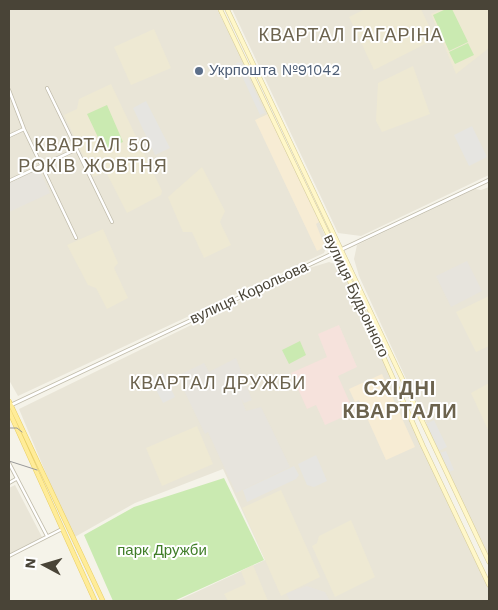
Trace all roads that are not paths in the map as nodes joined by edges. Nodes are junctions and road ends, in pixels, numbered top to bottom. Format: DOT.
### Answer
graph roads {
  1 [pos="220,9"];
  2 [pos="227,9"];
  3 [pos="47,88"];
  4 [pos="9,91"];
  5 [pos="24,129"];
  6 [pos="9,136"];
  7 [pos="77,149"];
  8 [pos="41,166"];
  9 [pos="9,180"];
  10 [pos="489,180"];
  11 [pos="112,222"];
  12 [pos="76,238"];
  13 [pos="342,249"];
  14 [pos="336,252"];
  15 [pos="9,404"];
  16 [pos="9,411"];
  17 [pos="9,463"];
  18 [pos="17,479"];
  19 [pos="9,483"];
  20 [pos="62,529"];
  21 [pos="47,536"];
  22 [pos="9,556"];
  23 [pos="489,562"];
  24 [pos="489,585"];
  25 [pos="95,601"];
  26 [pos="103,601"];
  1 -- 14 [label="main road, вулиця Будьонного"];
  2 -- 13 [label="main road, вулиця Будьонного"];
  3 -- 7 [label="street"];
  4 -- 5 [label="street"];
  5 -- 6 [label="street"];
  5 -- 8 [label="street"];
  7 -- 8 [label="street"];
  7 -- 11 [label="street"];
  8 -- 9 [label="street"];
  8 -- 12 [label="street"];
  10 -- 13 [label="street, вулиця Корольова"];
  13 -- 14 [label="street, вулиця Корольова"];
  13 -- 23 [label="main road, вулиця Будьонного"];
  14 -- 15 [label="street, вулиця Корольова"];
  14 -- 24 [label="main road, вулиця Будьонного"];
  15 -- 26 [label="main road"];
  16 -- 20 [label="main road"];
  17 -- 18 [label="street"];
  18 -- 19 [label="street"];
  18 -- 21 [label="street"];
  20 -- 21 [label="street"];
  20 -- 25 [label="main road"];
  21 -- 22 [label="street"];
}
